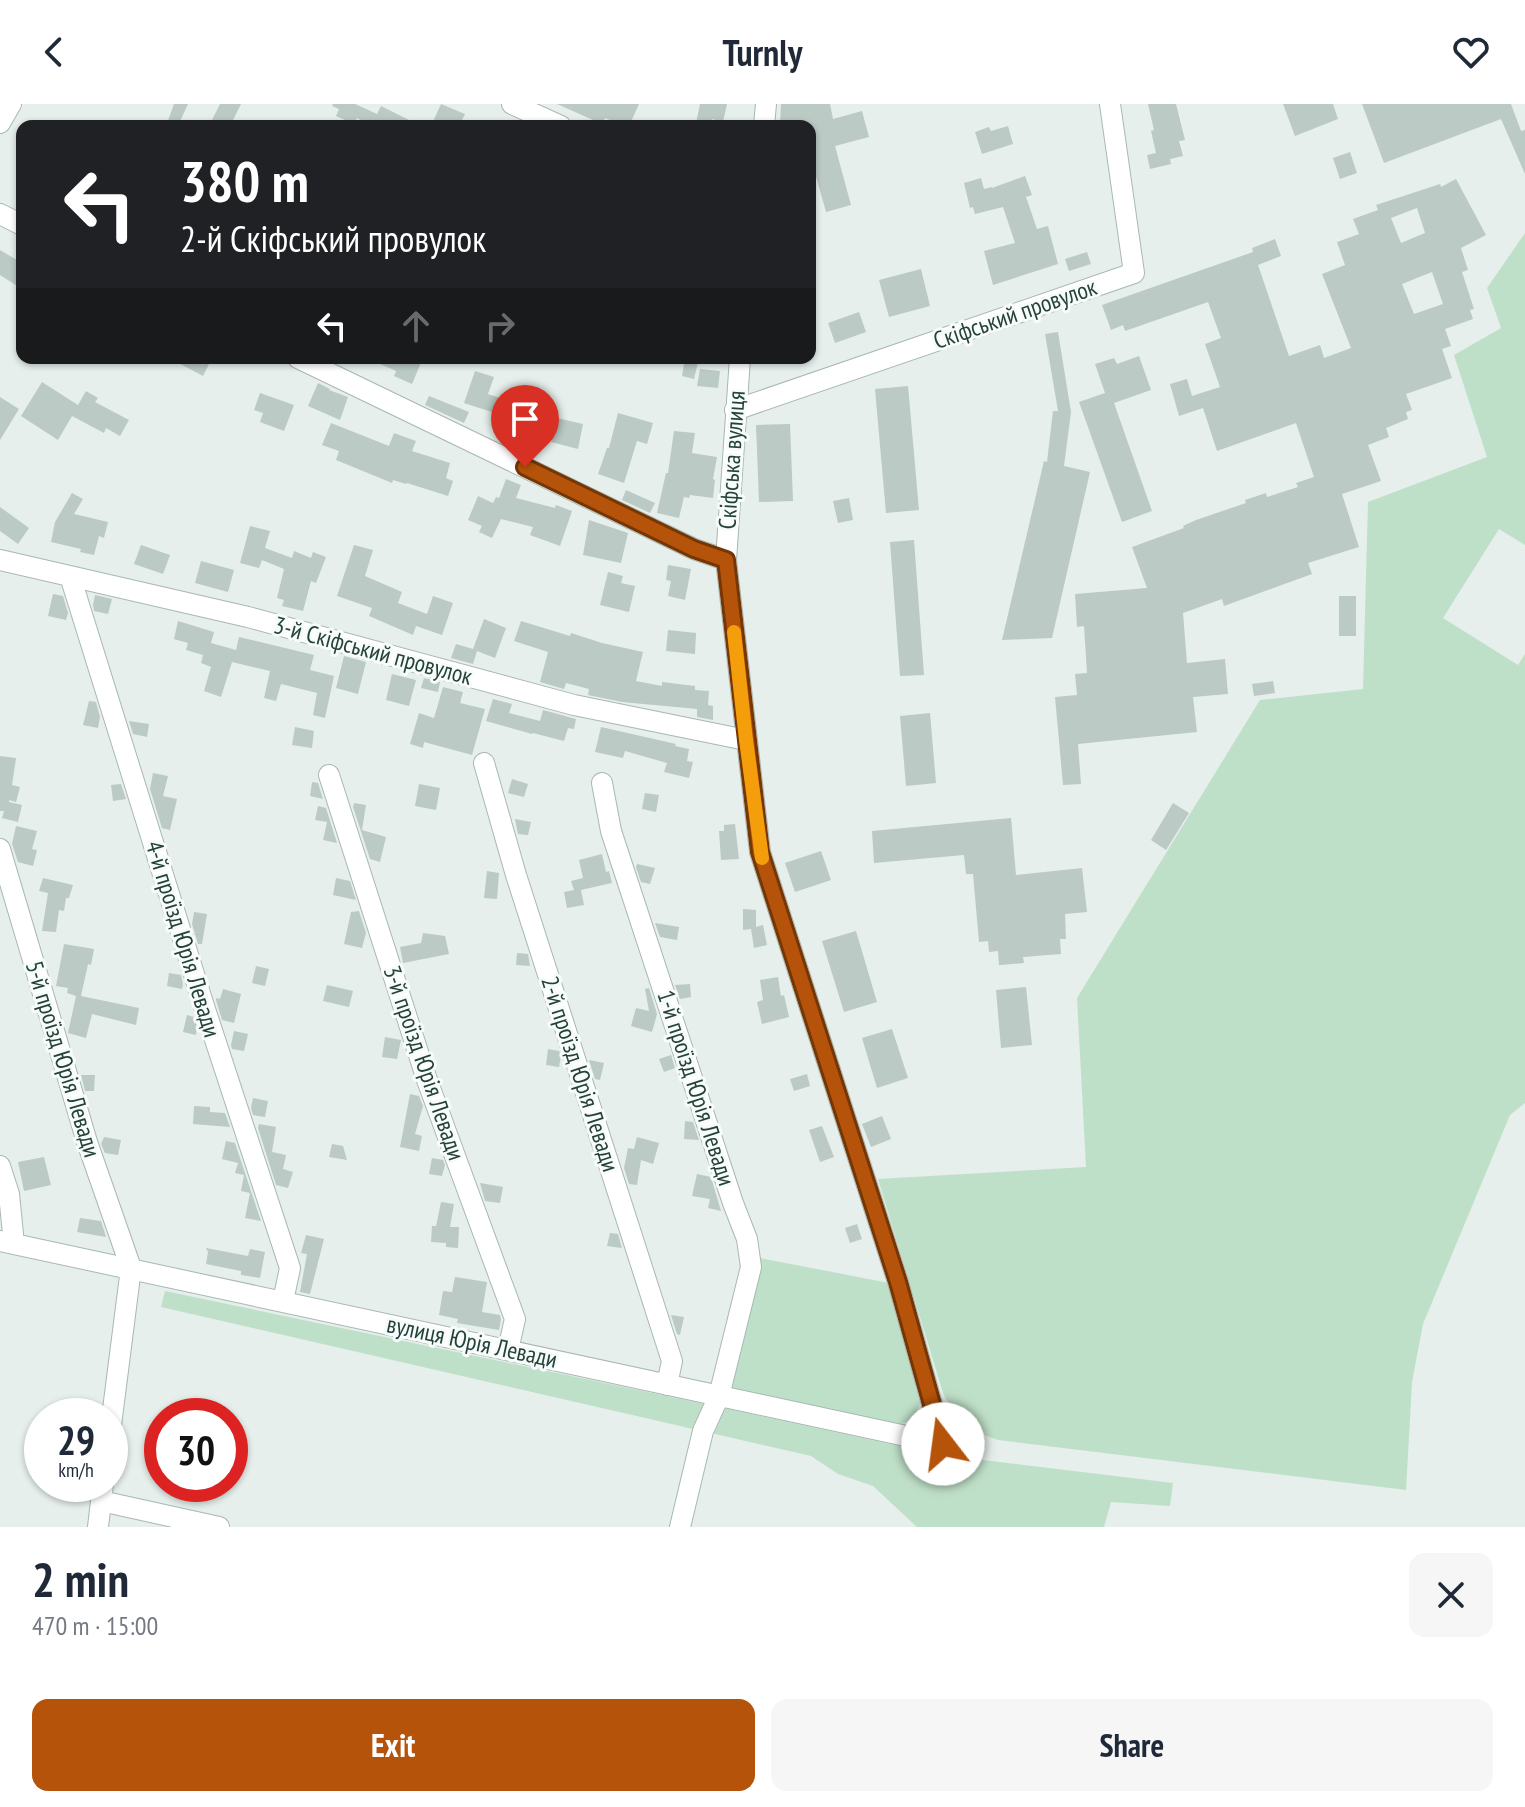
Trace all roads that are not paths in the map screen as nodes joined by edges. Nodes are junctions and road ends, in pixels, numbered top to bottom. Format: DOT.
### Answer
graph roads {
  1 [pos="11,104"];
  2 [pos="512,104"];
  3 [pos="1110,104"];
  4 [pos="548,120"];
  5 [pos="0,123"];
  6 [pos="310,364"];
  7 [pos="739,364"];
  8 [pos="735,410"];
  9 [pos="0,560"];
  10 [pos="726,560"];
  11 [pos="70,576"];
  12 [pos="746,740"];
  13 [pos="484,763"];
  14 [pos="329,775"];
  15 [pos="602,783"];
  16 [pos="0,849"];
  17 [pos="0,1166"];
  18 [pos="7,1242"];
  19 [pos="131,1268"];
  20 [pos="283,1301"];
  21 [pos="508,1350"];
  22 [pos="667,1385"];
  23 [pos="719,1396"];
  24 [pos="114,1398"];
  25 [pos="943,1444"];
  26 [pos="128,1500"];
  27 [pos="101,1502"];
  28 [pos="98,1527"];
  29 [pos="219,1527"];
  30 [pos="680,1527"];
  1 -- 5 [label="street"];
  2 -- 4 [label="street"];
  3 -- 8 [label="street, Скіфський провулок"];
  6 -- 10 [label="street"];
  7 -- 8 [label="street, Скіфська вулиця"];
  8 -- 10 [label="street, Скіфська вулиця"];
  9 -- 11 [label="street, 3-й Скіфський провулок"];
  10 -- 12 [label="street, Скіфська вулиця"];
  11 -- 12 [label="street, 3-й Скіфський провулок"];
  11 -- 20 [label="street, 4-й проїзд Юрія Левади"];
  12 -- 25 [label="street, Скіфська вулиця"];
  13 -- 22 [label="street, 2-й проїзд Юрія Левади"];
  14 -- 21 [label="street, 3-й проїзд Юрія Левади"];
  15 -- 23 [label="street, 1-й проїзд Юрія Левади"];
  16 -- 19 [label="street, 5-й проїзд Юрія Левади"];
  17 -- 18 [label="street"];
  18 -- 19 [label="street, вулиця Юрія Левади"];
  19 -- 20 [label="street, вулиця Юрія Левади"];
  19 -- 24 [label="street"];
  20 -- 21 [label="street, вулиця Юрія Левади"];
  21 -- 22 [label="street, вулиця Юрія Левади"];
  22 -- 23 [label="street, вулиця Юрія Левади"];
  23 -- 25 [label="street, вулиця Юрія Левади"];
  23 -- 30 [label="street, 1-й проїзд Юрія Левади"];
  26 -- 29 [label="street"];
  27 -- 28 [label="street"];
}
